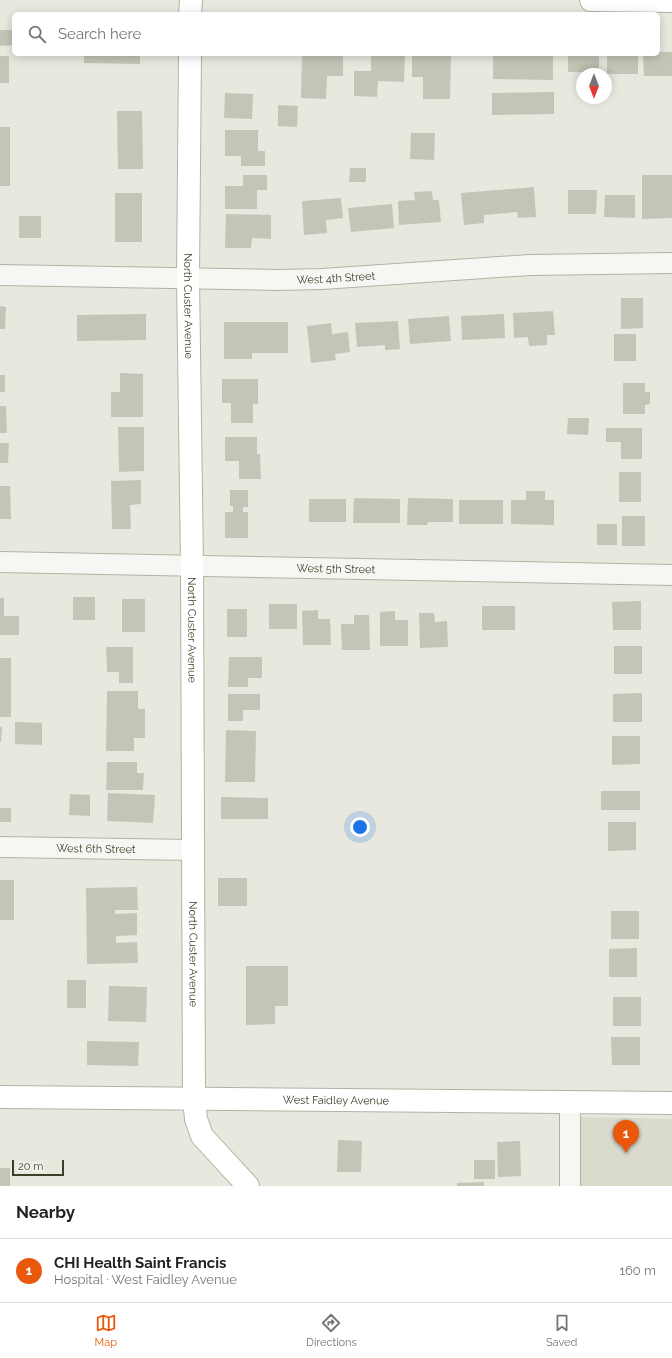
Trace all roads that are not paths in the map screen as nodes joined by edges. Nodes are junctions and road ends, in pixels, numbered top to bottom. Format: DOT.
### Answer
graph roads {
  1 [pos="191,0"];
  2 [pos="591,0"];
  3 [pos="672,1"];
  4 [pos="190,12"];
  5 [pos="190,56"];
  6 [pos="672,264"];
  7 [pos="0,276"];
  8 [pos="188,278"];
  9 [pos="0,562"];
  10 [pos="192,566"];
  11 [pos="672,575"];
  12 [pos="0,847"];
  13 [pos="192,850"];
  14 [pos="0,1097"];
  15 [pos="194,1099"];
  16 [pos="570,1102"];
  17 [pos="672,1103"];
  18 [pos="248,1186"];
  19 [pos="570,1186"];
  1 -- 4 [label="street"];
  2 -- 3 [label="street"];
  5 -- 8 [label="street, North Custer Avenue"];
  6 -- 8 [label="street, West 4th Street"];
  7 -- 8 [label="street, West 4th Street"];
  8 -- 10 [label="street, North Custer Avenue"];
  9 -- 10 [label="street, West 5th Street"];
  10 -- 11 [label="street, West 5th Street"];
  10 -- 13 [label="street, North Custer Avenue"];
  12 -- 13 [label="street, West 6th Street"];
  13 -- 15 [label="street, North Custer Avenue"];
  14 -- 15 [label="street, West Faidley Avenue"];
  15 -- 16 [label="street, West Faidley Avenue"];
  15 -- 18 [label="street, North Custer Avenue"];
  16 -- 17 [label="street, West Faidley Avenue"];
  16 -- 19 [label="street"];
}
